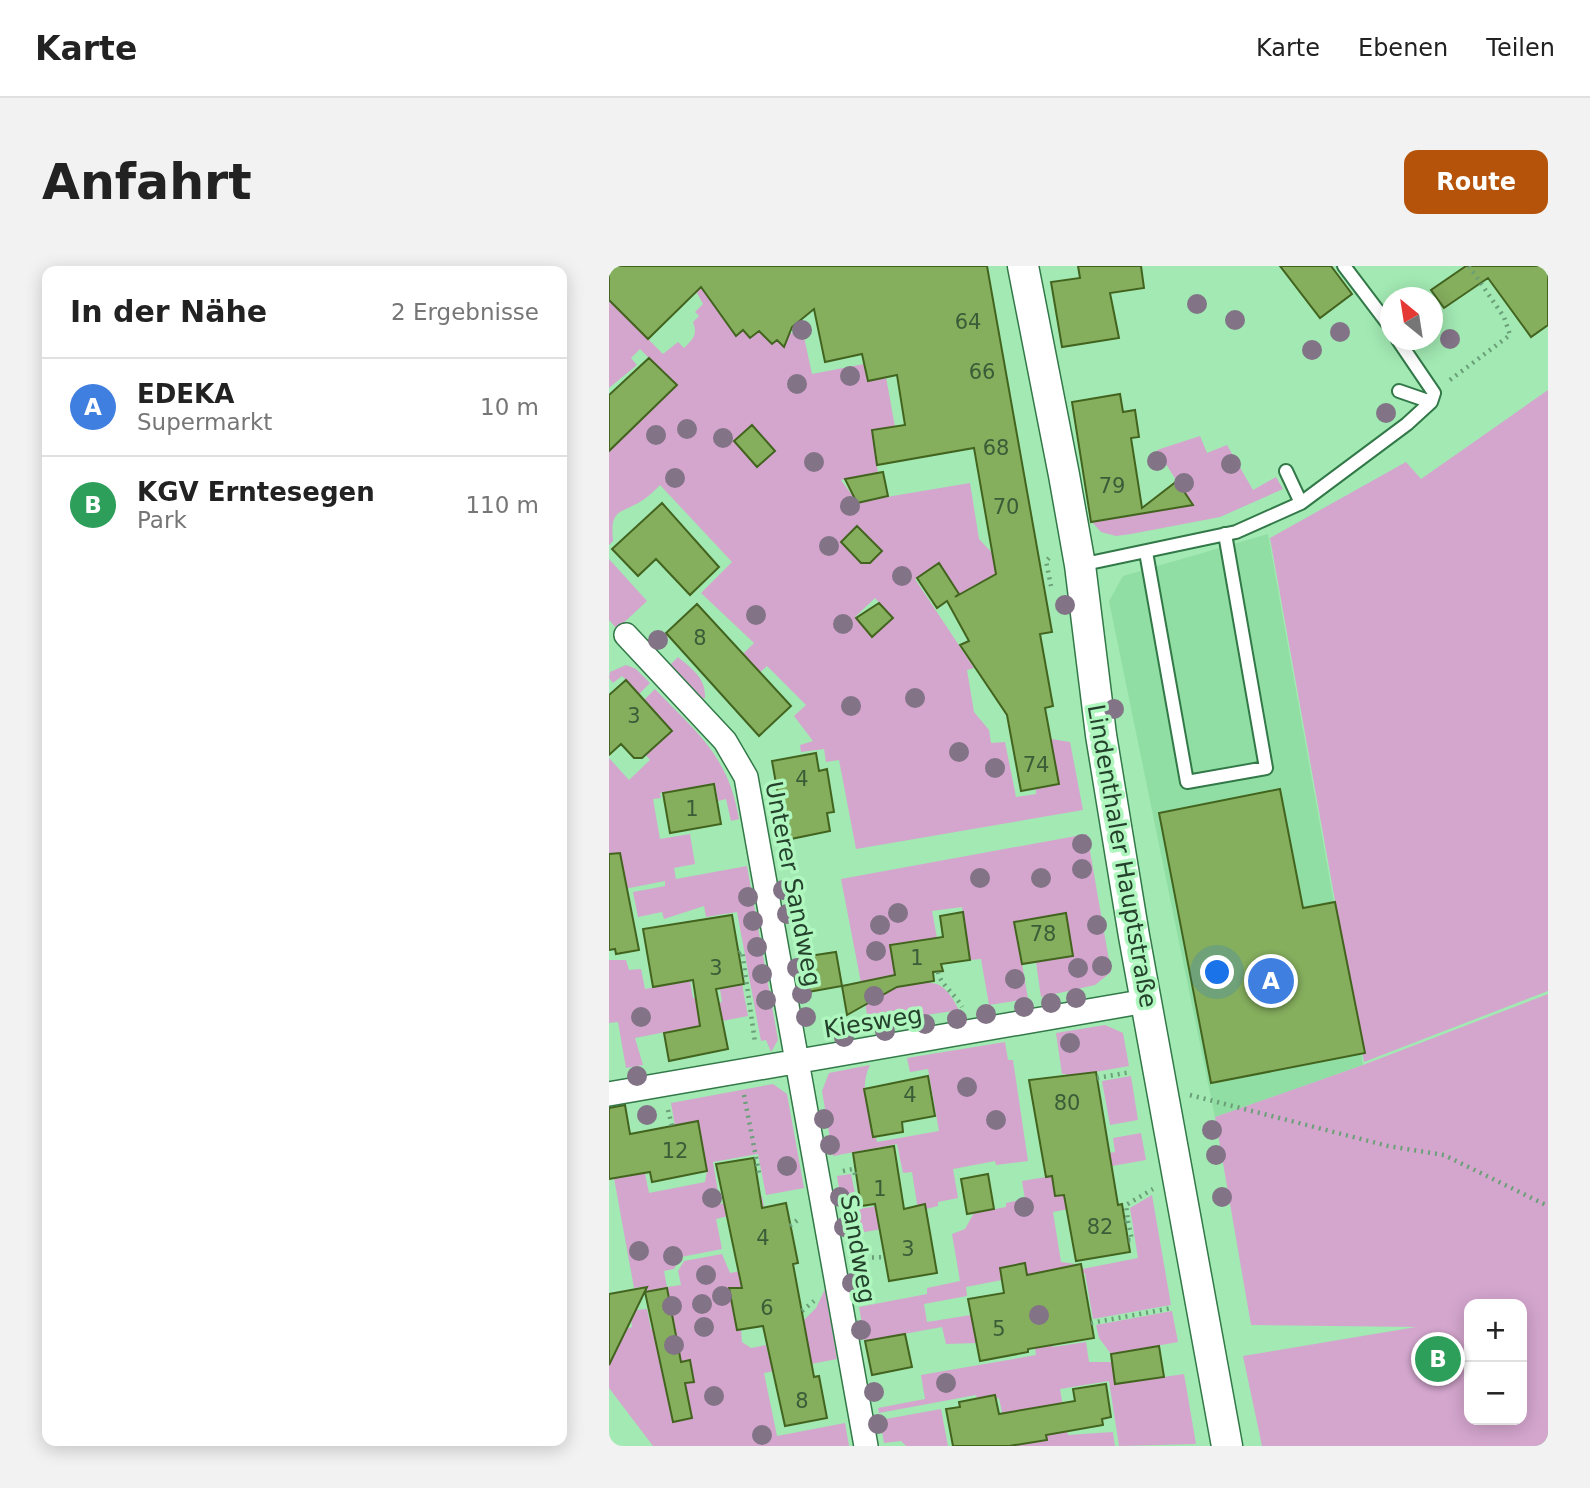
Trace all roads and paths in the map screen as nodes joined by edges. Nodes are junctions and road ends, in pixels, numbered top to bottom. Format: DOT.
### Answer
graph roads {
  1 [pos="1023,266"];
  2 [pos="1344,266"];
  3 [pos="1469,266"];
  4 [pos="1380,313"];
  5 [pos="1404,350"];
  6 [pos="1399,391"];
  7 [pos="1432,397"];
  8 [pos="1286,471"];
  9 [pos="1301,503"];
  10 [pos="1225,534"];
  11 [pos="1146,552"];
  12 [pos="1080,565"];
  13 [pos="627,635"];
  14 [pos="739,953"];
  15 [pos="938,972"];
  16 [pos="1146,1001"];
  17 [pos="968,1033"];
  18 [pos="799,1061"];
  19 [pos="746,1070"];
  20 [pos="1139,1070"];
  21 [pos="1097,1078"];
  22 [pos="1163,1089"];
  23 [pos="609,1094"];
  24 [pos="759,1173"];
  25 [pos="1160,1188"];
  26 [pos="1548,1206"];
  27 [pos="1128,1240"];
  28 [pos="1181,1306"];
  29 [pos="1091,1323"];
  30 [pos="866,1446"];
  31 [pos="1227,1446"];
  1 -- 12 [label="street, Lindenthaler Hauptstraße"];
  2 -- 4 [label="lane"];
  3 -- 7 [label="path"];
  5 -- 7 [label="lane"];
  6 -- 7 [label="lane"];
  7 -- 9 [label="lane"];
  8 -- 9 [label="lane"];
  9 -- 10 [label="lane"];
  10 -- 11 [label="lane"];
  10 -- 11 [label="lane"];
  11 -- 12 [label="lane"];
  12 -- 16 [label="street, Lindenthaler Hauptstraße"];
  13 -- 18 [label="street, Unterer Sandweg"];
  14 -- 19 [label="path"];
  15 -- 17 [label="path"];
  16 -- 17 [label="street, Kiesweg"];
  16 -- 22 [label="street, Lindenthaler Hauptstraße"];
  17 -- 18 [label="street, Kiesweg"];
  18 -- 19 [label="street, Kiesweg"];
  18 -- 30 [label="street, Sandweg"];
  19 -- 23 [label="street, Kiesweg"];
  19 -- 24 [label="path"];
  20 -- 21 [label="path"];
  22 -- 26 [label="path"];
  22 -- 31 [label="street, Lindenthaler Hauptstraße"];
  25 -- 27 [label="path"];
  28 -- 29 [label="path"];
}
